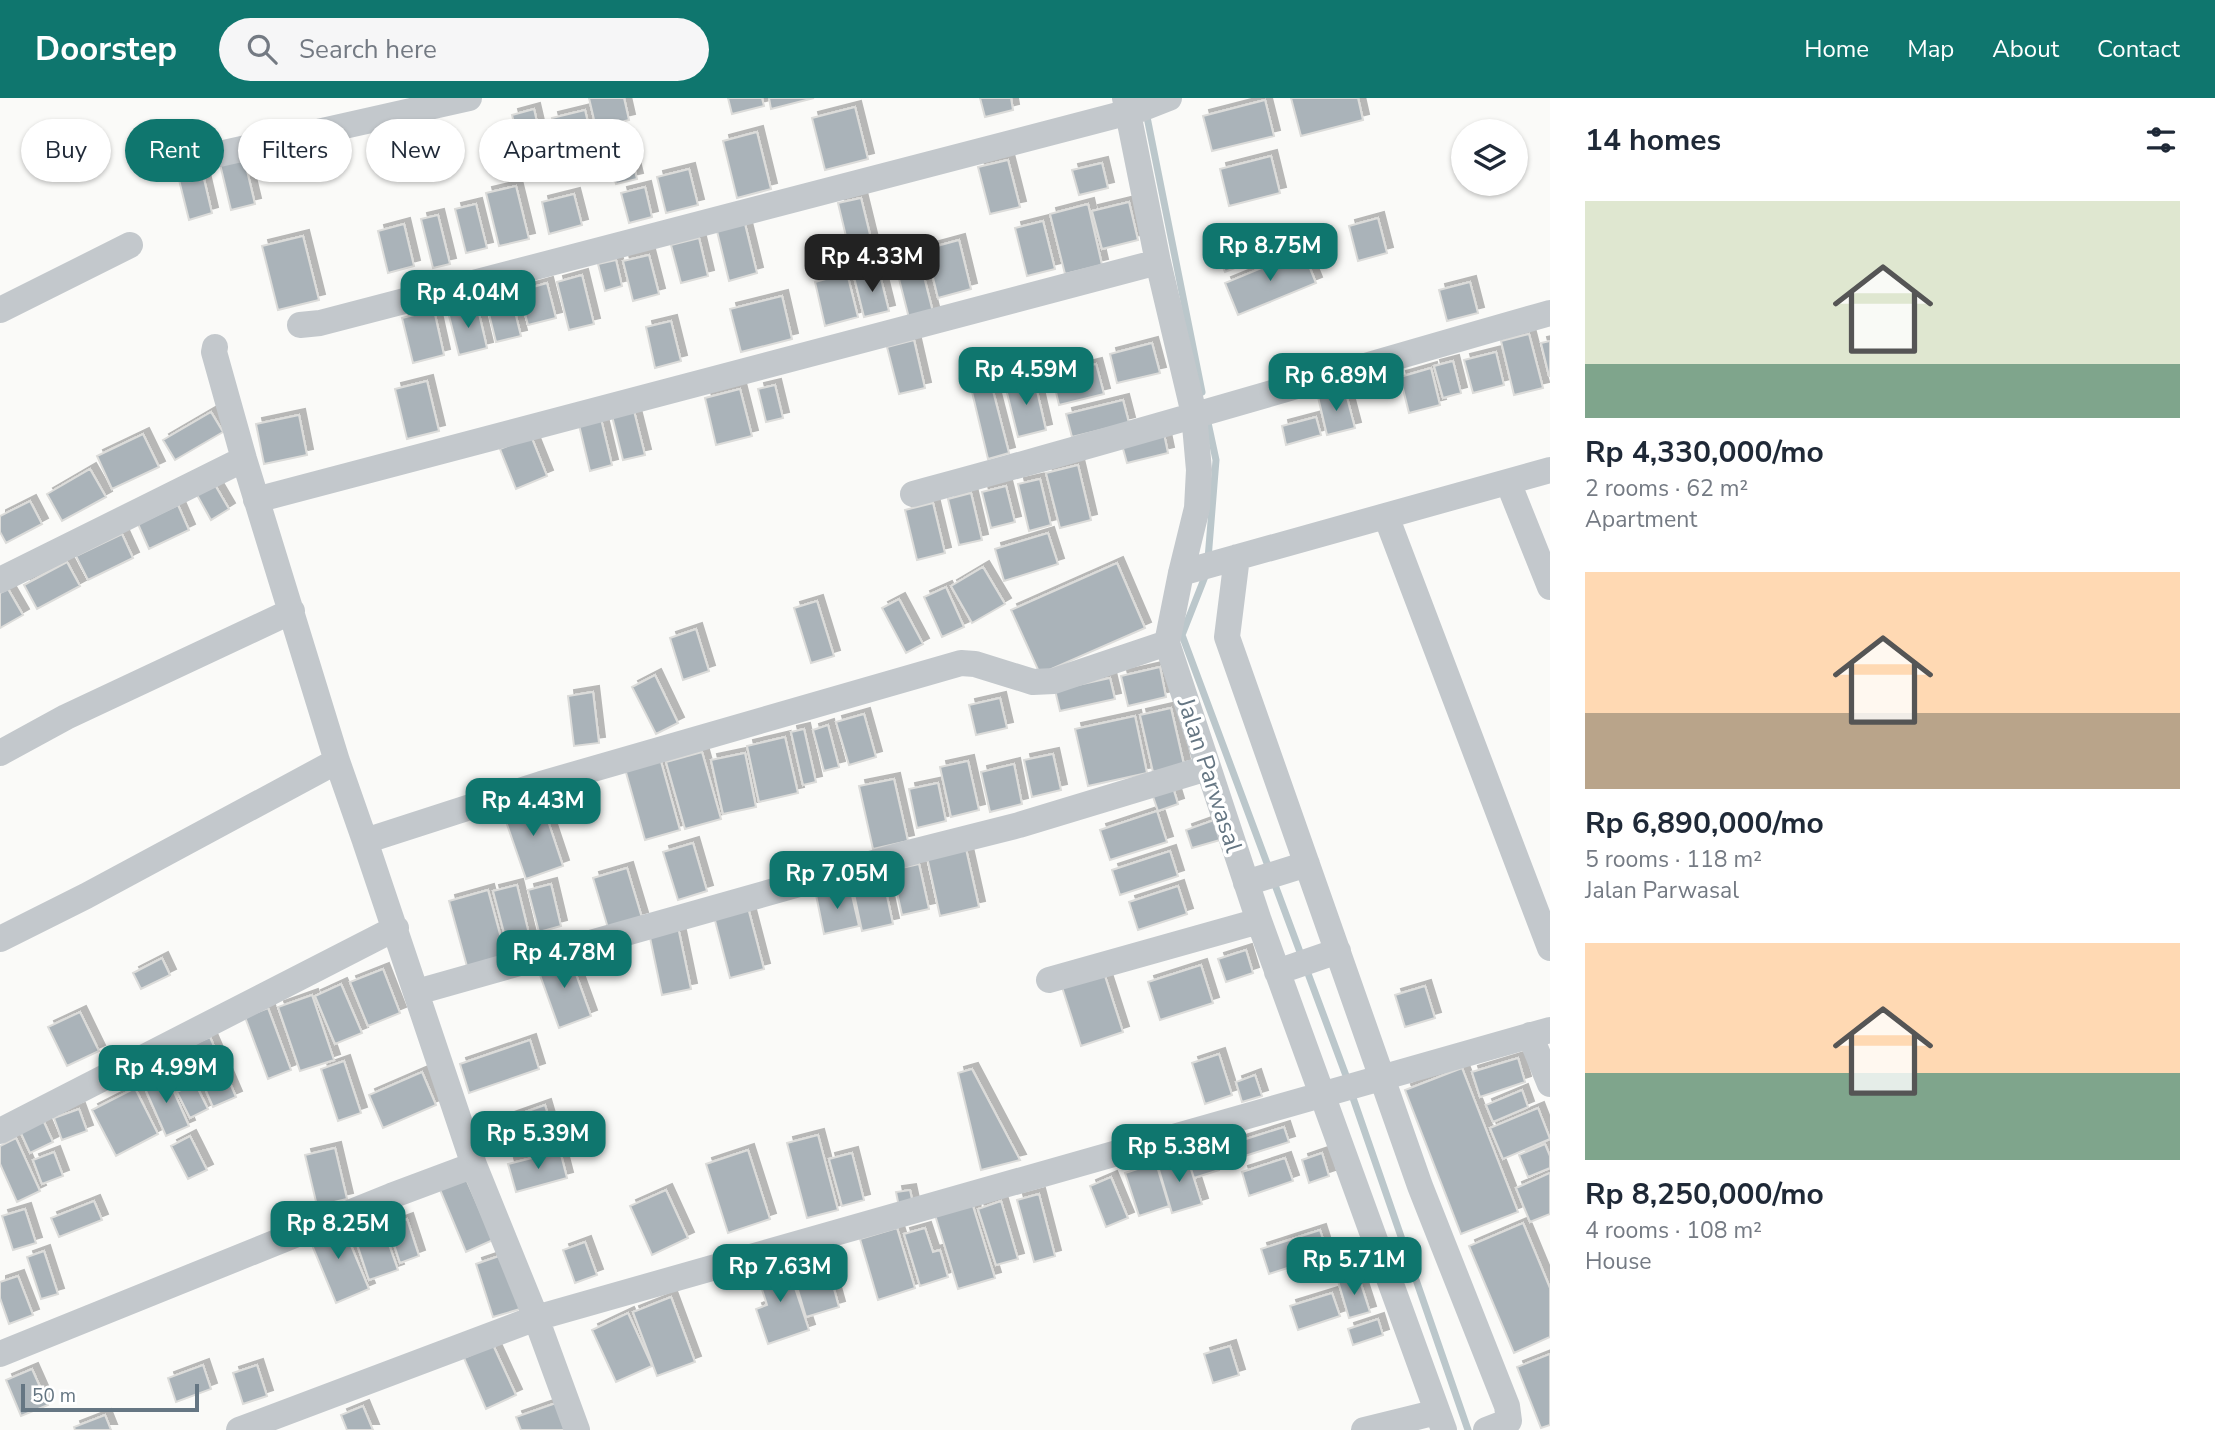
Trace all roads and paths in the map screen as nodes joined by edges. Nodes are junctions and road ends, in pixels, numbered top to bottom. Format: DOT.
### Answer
graph roads {
  1 [pos="469,98"];
  2 [pos="1169,98"];
  3 [pos="1131,106"];
  4 [pos="224,154"];
  5 [pos="130,246"];
  6 [pos="1158,262"];
  7 [pos="0,310"];
  8 [pos="1550,313"];
  9 [pos="300,325"];
  10 [pos="215,347"];
  11 [pos="1198,413"];
  12 [pos="244,459"];
  13 [pos="1550,470"];
  14 [pos="1508,482"];
  15 [pos="913,494"];
  16 [pos="256,500"];
  17 [pos="1386,516"];
  18 [pos="1237,557"];
  19 [pos="1181,573"];
  20 [pos="0,580"];
  21 [pos="1550,587"];
  22 [pos="292,611"];
  23 [pos="1167,643"];
  24 [pos="0,753"];
  25 [pos="337,761"];
  26 [pos="1207,768"];
  27 [pos="365,841"];
  28 [pos="1297,867"];
  29 [pos="1253,881"];
  30 [pos="1259,921"];
  31 [pos="396,928"];
  32 [pos="0,939"];
  33 [pos="1550,948"];
  34 [pos="1307,962"];
  35 [pos="1049,980"];
  36 [pos="416,992"];
  37 [pos="1540,1033"];
  38 [pos="1373,1081"];
  39 [pos="1550,1084"];
  40 [pos="1330,1094"];
  41 [pos="0,1131"];
  42 [pos="474,1165"];
  43 [pos="536,1318"];
  44 [pos="0,1354"];
  45 [pos="1440,1421"];
  46 [pos="239,1430"];
  47 [pos="577,1430"];
  48 [pos="1364,1430"];
  49 [pos="1486,1430"];
  1 -- 4 [label="street"];
  2 -- 3 [label="street"];
  3 -- 6 [label="street, Jalan Parwasal"];
  3 -- 9 [label="street"];
  5 -- 7 [label="street"];
  6 -- 11 [label="street, Jalan Parwasal"];
  6 -- 16 [label="street"];
  8 -- 11 [label="street"];
  10 -- 12 [label="street"];
  11 -- 15 [label="street"];
  11 -- 19 [label="street, Jalan Parwasal"];
  12 -- 16 [label="street"];
  12 -- 20 [label="street"];
  13 -- 14 [label="street"];
  14 -- 17 [label="street"];
  14 -- 21 [label="street"];
  16 -- 22 [label="street"];
  17 -- 18 [label="street"];
  17 -- 33 [label="street"];
  18 -- 19 [label="street"];
  18 -- 28 [label="street"];
  19 -- 23 [label="street, Jalan Parwasal"];
  22 -- 24 [label="street"];
  22 -- 25 [label="street"];
  23 -- 26 [label="street, Jalan Parwasal"];
  23 -- 27 [label="street"];
  25 -- 27 [label="street"];
  25 -- 32 [label="street"];
  26 -- 29 [label="street, Jalan Parwasal"];
  26 -- 36 [label="street"];
  27 -- 31 [label="street"];
  28 -- 29 [label="street"];
  28 -- 34 [label="street"];
  29 -- 30 [label="street, Jalan Parwasal"];
  30 -- 34 [label="street, Jalan Parwasal"];
  30 -- 35 [label="street"];
  31 -- 36 [label="street"];
  31 -- 41 [label="street"];
  34 -- 38 [label="street"];
  34 -- 40 [label="street, Jalan Parwasal"];
  36 -- 42 [label="street"];
  37 -- 38 [label="street"];
  37 -- 39 [label="street"];
  38 -- 40 [label="street"];
  38 -- 49 [label="street"];
  40 -- 43 [label="street"];
  40 -- 45 [label="street, Jalan Parwasal"];
  42 -- 43 [label="street"];
  42 -- 44 [label="street"];
  43 -- 46 [label="street"];
  43 -- 47 [label="street"];
  45 -- 48 [label="street"];
}
